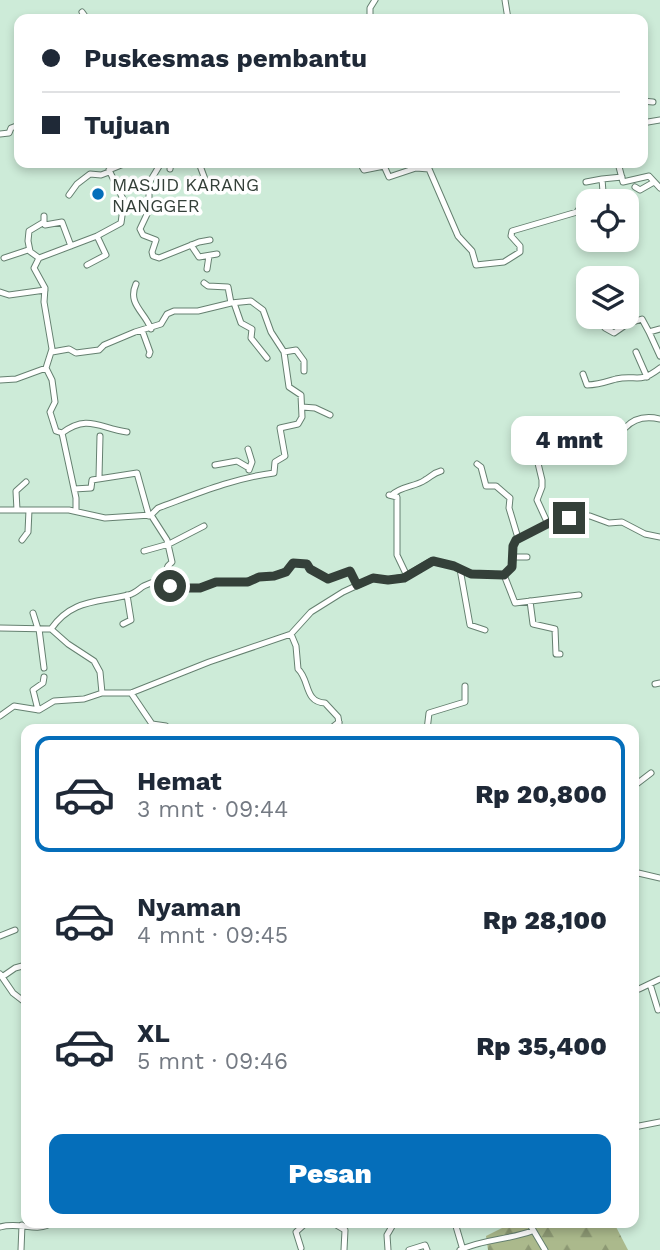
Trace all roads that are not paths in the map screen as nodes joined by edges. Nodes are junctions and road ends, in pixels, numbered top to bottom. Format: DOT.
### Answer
graph roads {
  1 [pos="648,102"];
  2 [pos="653,102"];
  3 [pos="14,127"];
  4 [pos="0,134"];
  5 [pos="112,168"];
  6 [pos="158,168"];
  7 [pos="202,168"];
  8 [pos="385,168"];
  9 [pos="416,168"];
  10 [pos="416,168"];
  11 [pos="619,168"];
  12 [pos="109,172"];
  13 [pos="622,177"];
  14 [pos="602,179"];
  15 [pos="656,180"];
  16 [pos="206,182"];
  17 [pos="586,182"];
  18 [pos="635,187"];
  19 [pos="660,188"];
  20 [pos="603,189"];
  21 [pos="69,195"];
  22 [pos="576,212"];
  23 [pos="97,236"];
  24 [pos="210,240"];
  25 [pos="71,246"];
  26 [pos="191,246"];
  27 [pos="30,251"];
  28 [pos="217,254"];
  29 [pos="209,256"];
  30 [pos="4,258"];
  31 [pos="39,258"];
  32 [pos="87,265"];
  33 [pos="207,269"];
  34 [pos="204,283"];
  35 [pos="135,284"];
  36 [pos="45,290"];
  37 [pos="0,292"];
  38 [pos="233,303"];
  39 [pos="639,320"];
  40 [pos="151,329"];
  41 [pos="660,329"];
  42 [pos="142,330"];
  43 [pos="649,332"];
  44 [pos="52,352"];
  45 [pos="284,352"];
  46 [pos="636,352"];
  47 [pos="149,355"];
  48 [pos="660,356"];
  49 [pos="267,358"];
  50 [pos="46,368"];
  51 [pos="660,368"];
  52 [pos="304,371"];
  53 [pos="583,374"];
  54 [pos="647,377"];
  55 [pos="0,380"];
  56 [pos="302,407"];
  57 [pos="330,415"];
  58 [pos="660,419"];
  59 [pos="625,428"];
  60 [pos="127,432"];
  61 [pos="62,433"];
  62 [pos="100,436"];
  63 [pos="248,449"];
  64 [pos="536,455"];
  65 [pos="477,464"];
  66 [pos="215,465"];
  67 [pos="249,468"];
  68 [pos="441,471"];
  69 [pos="248,476"];
  70 [pos="99,477"];
  71 [pos="26,482"];
  72 [pos="74,489"];
  73 [pos="0,510"];
  74 [pos="18,510"];
  75 [pos="29,510"];
  76 [pos="76,511"];
  77 [pos="150,515"];
  78 [pos="548,524"];
  79 [pos="204,526"];
  80 [pos="659,537"];
  81 [pos="519,538"];
  82 [pos="22,540"];
  83 [pos="169,544"];
  84 [pos="144,551"];
  85 [pos="513,557"];
  86 [pos="527,557"];
  87 [pos="460,569"];
  88 [pos="504,575"];
  89 [pos="407,576"];
  90 [pos="163,579"];
  91 [pos="357,585"];
  92 [pos="579,595"];
  93 [pos="127,596"];
  94 [pos="530,601"];
  95 [pos="33,613"];
  96 [pos="123,624"];
  97 [pos="0,628"];
  98 [pos="38,629"];
  99 [pos="51,629"];
  100 [pos="485,630"];
  101 [pos="291,634"];
  102 [pos="561,654"];
  103 [pos="44,668"];
  104 [pos="44,677"];
  105 [pos="465,686"];
  106 [pos="131,692"];
  107 [pos="102,693"];
  108 [pos="31,697"];
  109 [pos="30,710"];
  110 [pos="38,710"];
  111 [pos="0,716"];
  112 [pos="339,722"];
  113 [pos="152,724"];
  114 [pos="336,724"];
  115 [pos="428,724"];
  116 [pos="651,772"];
  117 [pos="639,782"];
  118 [pos="639,873"];
  119 [pos="660,877"];
  120 [pos="15,930"];
  121 [pos="0,936"];
  122 [pos="21,966"];
  123 [pos="1,976"];
  124 [pos="660,979"];
  125 [pos="650,984"];
  126 [pos="639,989"];
  127 [pos="21,999"];
  128 [pos="658,1010"];
  129 [pos="660,1122"];
  130 [pos="639,1126"];
  131 [pos="21,1225"];
  132 [pos="0,1227"];
  133 [pos="22,1228"];
  134 [pos="301,1228"];
  135 [pos="343,1228"];
  136 [pos="391,1228"];
  137 [pos="456,1228"];
  138 [pos="531,1228"];
  139 [pos="532,1231"];
  140 [pos="301,1248"];
  141 [pos="22,1250"];
  142 [pos="344,1250"];
  143 [pos="388,1250"];
  144 [pos="409,1250"];
  145 [pos="427,1250"];
  146 [pos="462,1250"];
  147 [pos="545,1250"];
  1 -- 2 [label="street"];
  3 -- 4 [label="street"];
  5 -- 12 [label="street"];
  6 -- 26 [label="street"];
  7 -- 16 [label="street"];
  8 -- 9 [label="street"];
  10 -- 22 [label="street"];
  11 -- 13 [label="street"];
  12 -- 21 [label="street"];
  12 -- 23 [label="street"];
  13 -- 14 [label="street"];
  13 -- 15 [label="street"];
  14 -- 17 [label="street"];
  14 -- 20 [label="street"];
  15 -- 18 [label="street"];
  15 -- 19 [label="street"];
  23 -- 25 [label="street"];
  23 -- 32 [label="street"];
  24 -- 26 [label="street"];
  25 -- 27 [label="street"];
  25 -- 31 [label="street"];
  26 -- 29 [label="street"];
  27 -- 30 [label="street"];
  27 -- 31 [label="street"];
  28 -- 29 [label="street"];
  29 -- 33 [label="street"];
  31 -- 36 [label="street"];
  34 -- 38 [label="street"];
  35 -- 40 [label="street"];
  36 -- 37 [label="street"];
  36 -- 44 [label="street"];
  38 -- 40 [label="street"];
  38 -- 45 [label="street"];
  38 -- 49 [label="street"];
  39 -- 43 [label="street"];
  40 -- 42 [label="street"];
  41 -- 43 [label="street"];
  42 -- 44 [label="street"];
  42 -- 47 [label="street"];
  43 -- 48 [label="street"];
  44 -- 50 [label="street"];
  45 -- 52 [label="street"];
  45 -- 56 [label="street"];
  46 -- 54 [label="street"];
  50 -- 55 [label="street"];
  50 -- 61 [label="street"];
  51 -- 54 [label="street"];
  53 -- 54 [label="street"];
  56 -- 57 [label="street"];
  56 -- 69 [label="street"];
  58 -- 59 [label="street"];
  60 -- 61 [label="street"];
  61 -- 72 [label="street"];
  62 -- 70 [label="street"];
  63 -- 67 [label="street"];
  64 -- 78 [label="street"];
  65 -- 81 [label="street"];
  66 -- 67 [label="street"];
  67 -- 69 [label="street"];
  68 -- 89 [label="street"];
  69 -- 77 [label="street"];
  70 -- 72 [label="street"];
  70 -- 77 [label="street"];
  71 -- 74 [label="street"];
  72 -- 76 [label="street"];
  73 -- 74 [label="street"];
  74 -- 75 [label="street"];
  75 -- 76 [label="street"];
  75 -- 82 [label="street"];
  76 -- 77 [label="street"];
  77 -- 83 [label="street"];
  78 -- 80 [label="street"];
  78 -- 81 [label="street"];
  79 -- 83 [label="street"];
  81 -- 85 [label="street"];
  83 -- 84 [label="street"];
  83 -- 90 [label="street"];
  85 -- 86 [label="street"];
  85 -- 88 [label="street"];
  87 -- 88 [label="street"];
  87 -- 89 [label="street"];
  87 -- 100 [label="street"];
  88 -- 94 [label="street"];
  89 -- 91 [label="street"];
  90 -- 91 [label="street"];
  90 -- 93 [label="street"];
  91 -- 101 [label="street"];
  92 -- 94 [label="street"];
  93 -- 96 [label="street"];
  93 -- 99 [label="street"];
  94 -- 102 [label="street"];
  95 -- 98 [label="street"];
  97 -- 98 [label="street"];
  98 -- 99 [label="street"];
  98 -- 103 [label="street"];
  99 -- 107 [label="street"];
  101 -- 106 [label="street"];
  101 -- 112 [label="street"];
  104 -- 110 [label="street"];
  105 -- 115 [label="street"];
  106 -- 107 [label="street"];
  106 -- 113 [label="street"];
  107 -- 110 [label="street"];
  108 -- 109 [label="street"];
  109 -- 110 [label="street"];
  109 -- 111 [label="street"];
  112 -- 114 [label="street"];
  116 -- 117 [label="street"];
  118 -- 119 [label="street"];
  120 -- 121 [label="street"];
  122 -- 123 [label="street"];
  123 -- 127 [label="street"];
  124 -- 125 [label="street"];
  125 -- 126 [label="street"];
  125 -- 128 [label="street"];
  129 -- 130 [label="street"];
  131 -- 132 [label="street"];
  133 -- 141 [label="street"];
  134 -- 140 [label="street"];
  135 -- 142 [label="street"];
  136 -- 143 [label="street"];
  137 -- 146 [label="street"];
  138 -- 139 [label="street"];
  139 -- 146 [label="street"];
  139 -- 147 [label="street"];
  144 -- 145 [label="street"];
}
